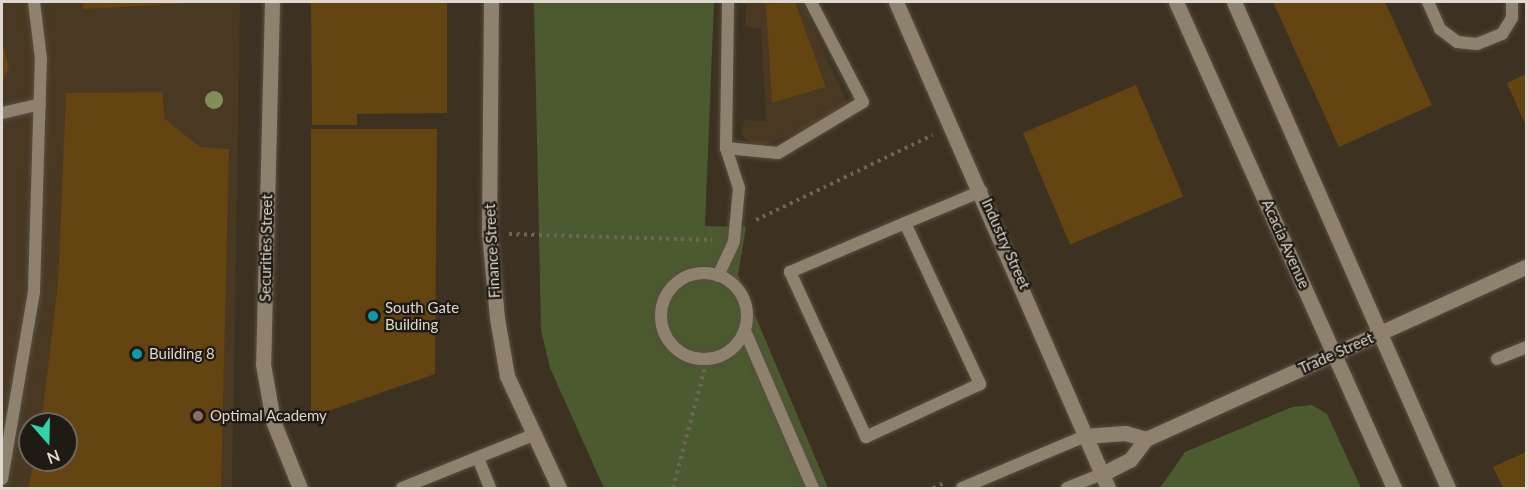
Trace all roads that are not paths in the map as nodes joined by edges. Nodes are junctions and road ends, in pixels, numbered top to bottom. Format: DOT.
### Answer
graph roads {
  1 [pos="34,2"];
  2 [pos="272,2"];
  3 [pos="491,2"];
  4 [pos="728,2"];
  5 [pos="811,2"];
  6 [pos="896,2"];
  7 [pos="1176,2"];
  8 [pos="1234,2"];
  9 [pos="1428,2"];
  10 [pos="1512,2"];
  11 [pos="40,104"];
  12 [pos="2,113"];
  13 [pos="726,148"];
  14 [pos="982,191"];
  15 [pos="905,223"];
  16 [pos="1527,267"];
  17 [pos="718,276"];
  18 [pos="745,331"];
  19 [pos="1379,334"];
  20 [pos="1527,347"];
  21 [pos="1336,353"];
  22 [pos="1497,358"];
  23 [pos="533,435"];
  24 [pos="1085,436"];
  25 [pos="1146,439"];
  26 [pos="478,458"];
  27 [pos="1102,474"];
  28 [pos="2,479"];
  29 [pos="300,489"];
  30 [pos="402,489"];
  31 [pos="490,489"];
  32 [pos="559,489"];
  33 [pos="813,489"];
  34 [pos="962,489"];
  35 [pos="1067,489"];
  36 [pos="1108,489"];
  37 [pos="1394,489"];
  38 [pos="1448,489"];
  1 -- 11 [label="lane"];
  2 -- 29 [label="street, Securities Street"];
  3 -- 23 [label="street, Finance Street"];
  4 -- 13 [label="lane"];
  5 -- 13 [label="lane"];
  6 -- 14 [label="street, Industry Street"];
  7 -- 21 [label="street, Acacia Avenue"];
  8 -- 19 [label="street"];
  9 -- 10 [label="lane"];
  11 -- 12 [label="lane"];
  11 -- 28 [label="lane"];
  13 -- 17 [label="lane"];
  14 -- 15 [label="lane"];
  14 -- 24 [label="street, Industry Street"];
  15 -- 15 [label="lane"];
  16 -- 19 [label="street, Trade Street"];
  17 -- 18 [label="lane"];
  17 -- 18 [label="lane"];
  18 -- 33 [label="lane"];
  19 -- 21 [label="street, Trade Street"];
  19 -- 38 [label="street"];
  20 -- 22 [label="lane"];
  21 -- 25 [label="street, Trade Street"];
  21 -- 37 [label="street, Acacia Avenue"];
  23 -- 26 [label="lane"];
  23 -- 32 [label="street, Finance Street"];
  24 -- 25 [label="street"];
  24 -- 27 [label="street, Industry Street"];
  24 -- 34 [label="lane"];
  25 -- 27 [label="street, Trade Street"];
  26 -- 30 [label="lane"];
  26 -- 31 [label="lane"];
  27 -- 35 [label="lane"];
  27 -- 36 [label="street, Industry Street"];
}
